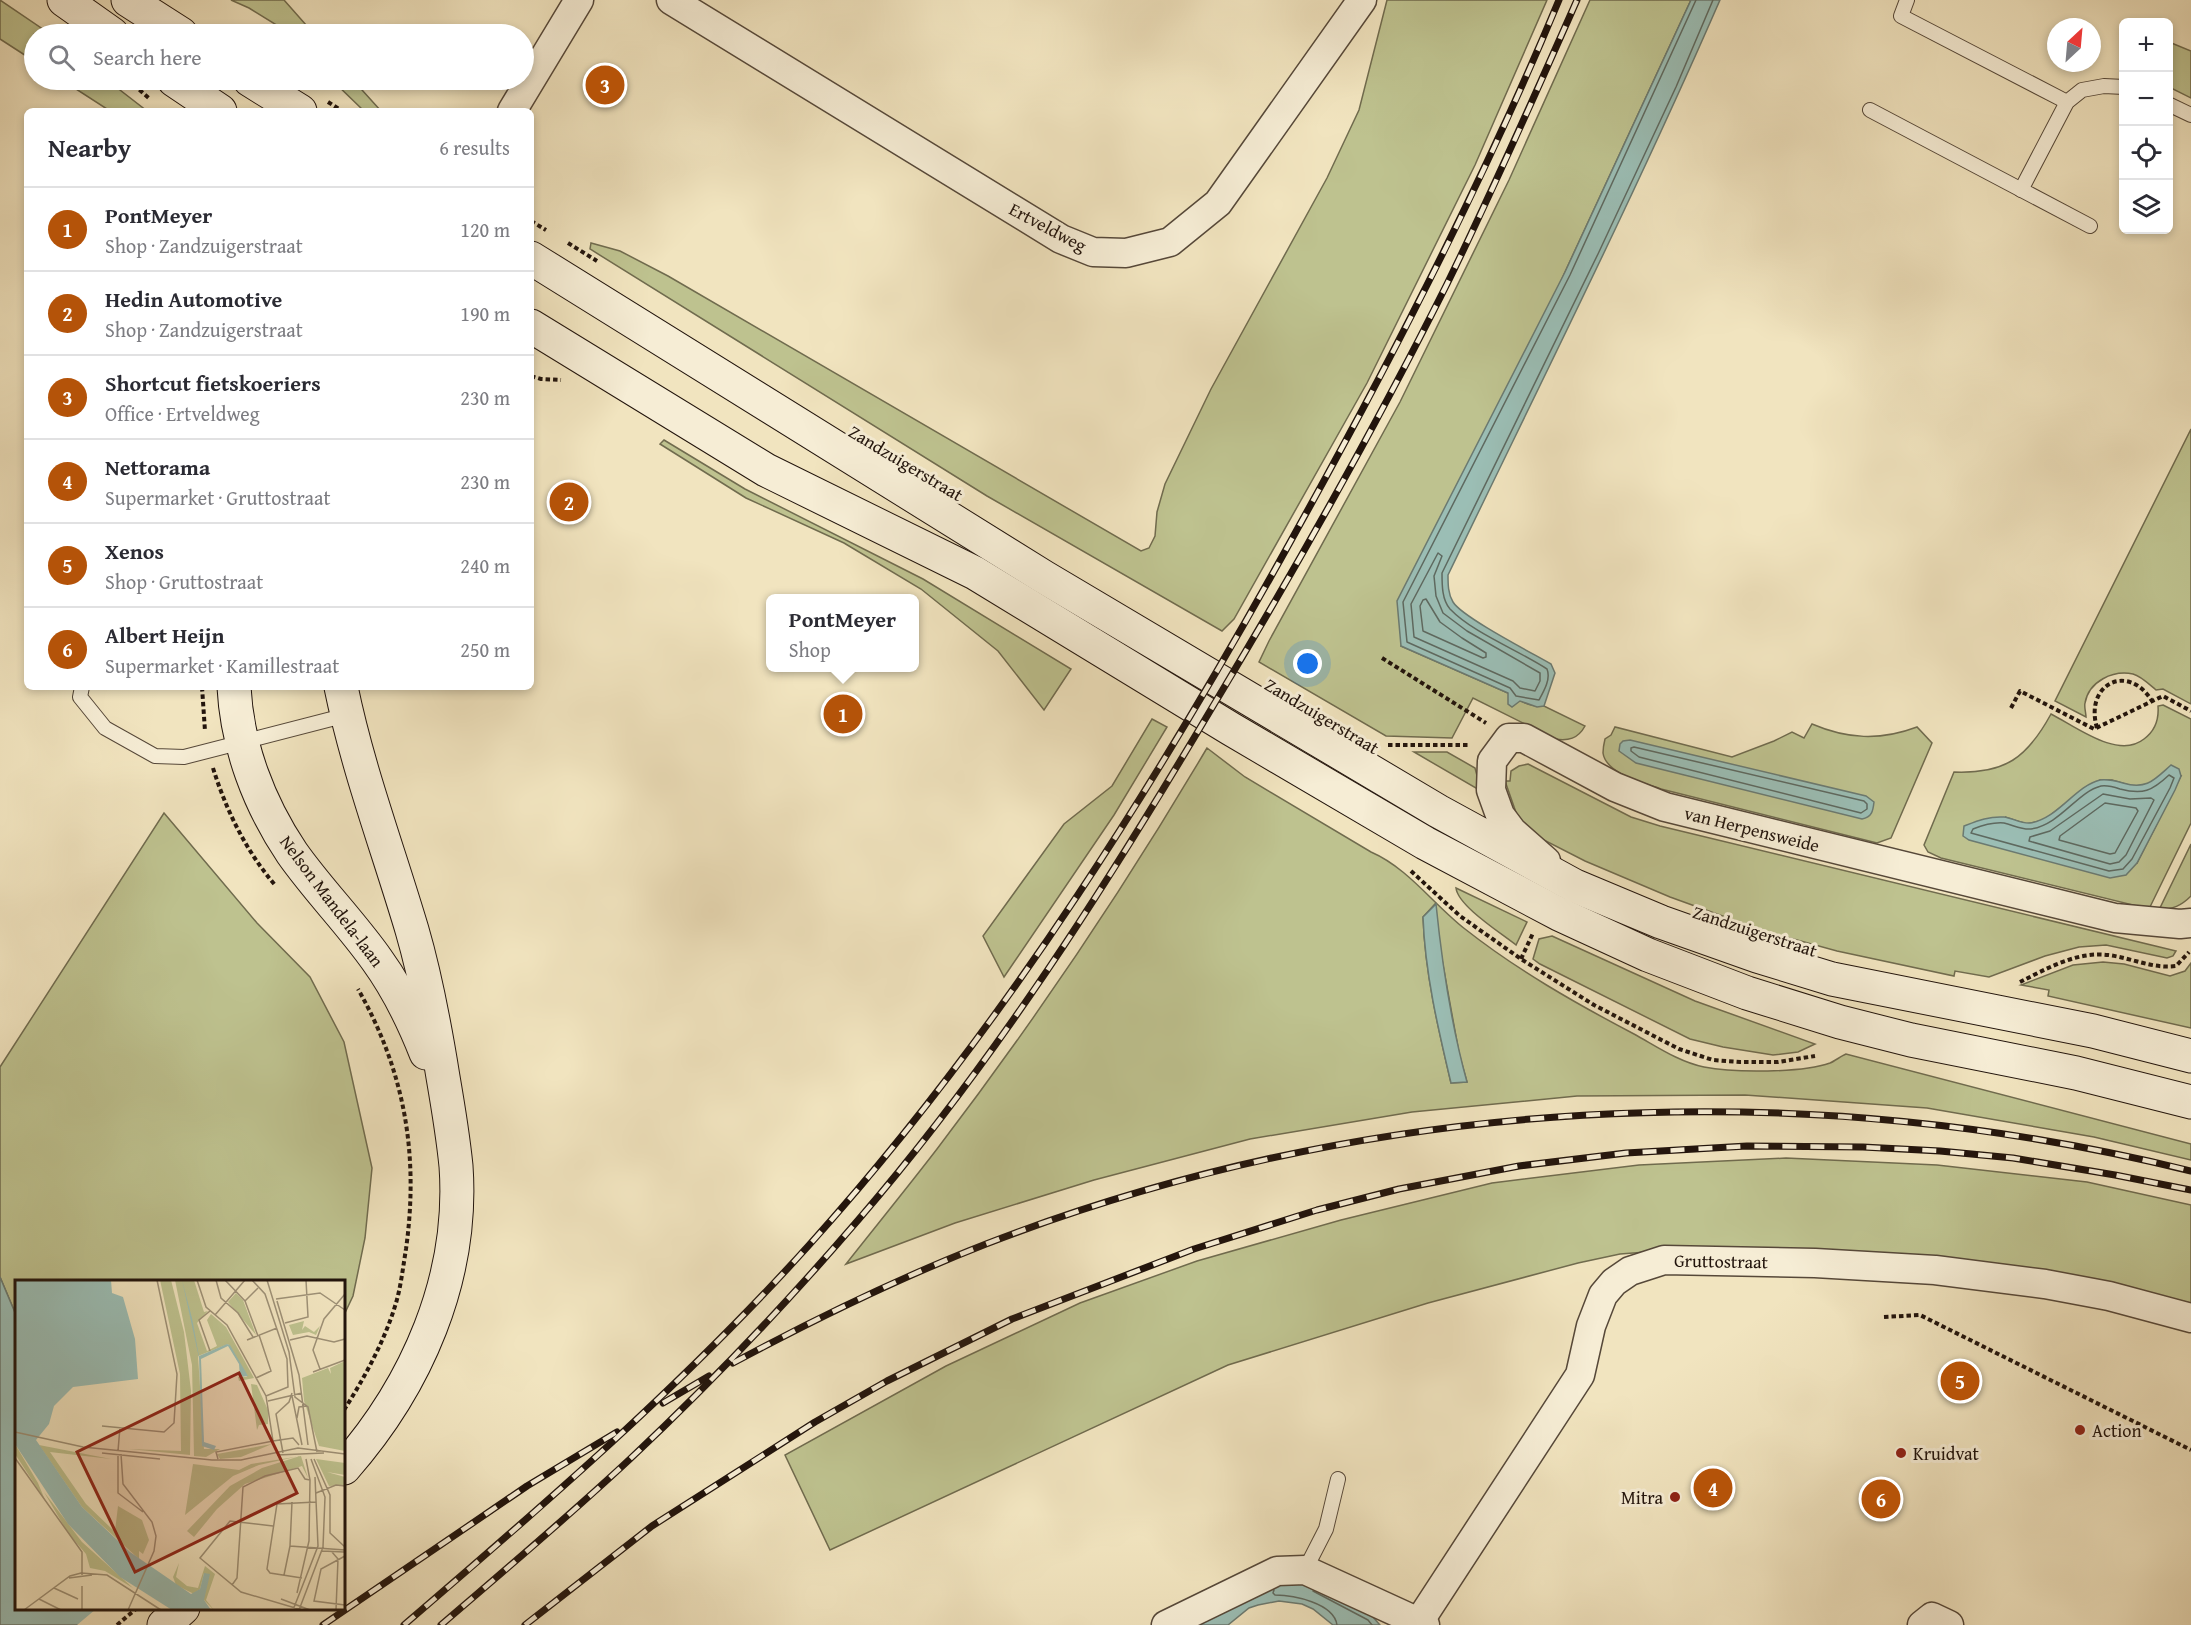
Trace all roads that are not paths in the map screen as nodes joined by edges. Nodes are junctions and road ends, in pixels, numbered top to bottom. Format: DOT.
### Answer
graph roads {
  1 [pos="64,0"];
  2 [pos="128,0"];
  3 [pos="579,0"];
  4 [pos="671,0"];
  5 [pos="1362,0"];
  6 [pos="1907,0"];
  7 [pos="97,24"];
  8 [pos="165,24"];
  9 [pos="534,75"];
  10 [pos="2119,87"];
  11 [pos="266,90"];
  12 [pos="525,90"];
  13 [pos="164,91"];
  14 [pos="2067,102"];
  15 [pos="2173,106"];
  16 [pos="212,108"];
  17 [pos="295,108"];
  18 [pos="514,108"];
  19 [pos="1870,110"];
  20 [pos="2191,115"];
  21 [pos="2021,190"];
  22 [pos="2090,226"];
  23 [pos="534,260"];
  24 [pos="534,328"];
  25 [pos="81,690"];
  26 [pos="234,690"];
  27 [pos="344,701"];
  28 [pos="240,742"];
  29 [pos="1575,886"];
  30 [pos="2191,923"];
  31 [pos="2191,1056"];
  32 [pos="2191,1102"];
  33 [pos="448,1110"];
  34 [pos="2191,1318"];
  35 [pos="345,1467"];
  36 [pos="1338,1479"];
  37 [pos="1305,1570"];
  38 [pos="181,1610"];
  39 [pos="1421,1624"];
  40 [pos="164,1625"];
  41 [pos="1166,1625"];
  42 [pos="1922,1625"];
  43 [pos="1949,1625"];
  1 -- 7 [label="main road"];
  2 -- 8 [label="main road"];
  3 -- 9 [label="street"];
  4 -- 5 [label="street, Ertveldweg"];
  6 -- 14 [label="lane"];
  10 -- 14 [label="lane"];
  11 -- 17 [label="main road"];
  12 -- 18 [label="street"];
  13 -- 16 [label="main road"];
  14 -- 21 [label="lane"];
  15 -- 20 [label="lane"];
  19 -- 21 [label="lane"];
  21 -- 22 [label="lane"];
  23 -- 29 [label="main road, Zandzuigerstraat"];
  24 -- 32 [label="main road"];
  25 -- 28 [label="lane"];
  26 -- 28 [label="main road, Nelson Mandela-laan"];
  27 -- 28 [label="lane"];
  27 -- 33 [label="main road, Nelson Mandela-laan"];
  28 -- 33 [label="main road, Nelson Mandela-laan"];
  29 -- 30 [label="street, van Herpensweide"];
  29 -- 31 [label="main road, Zandzuigerstraat"];
  33 -- 35 [label="main road, Nelson Mandela-laan"];
  34 -- 39 [label="street, Gruttostraat"];
  36 -- 37 [label="lane"];
  37 -- 39 [label="street"];
  37 -- 41 [label="street"];
  38 -- 40 [label="main road"];
  42 -- 43 [label="street"];
}
